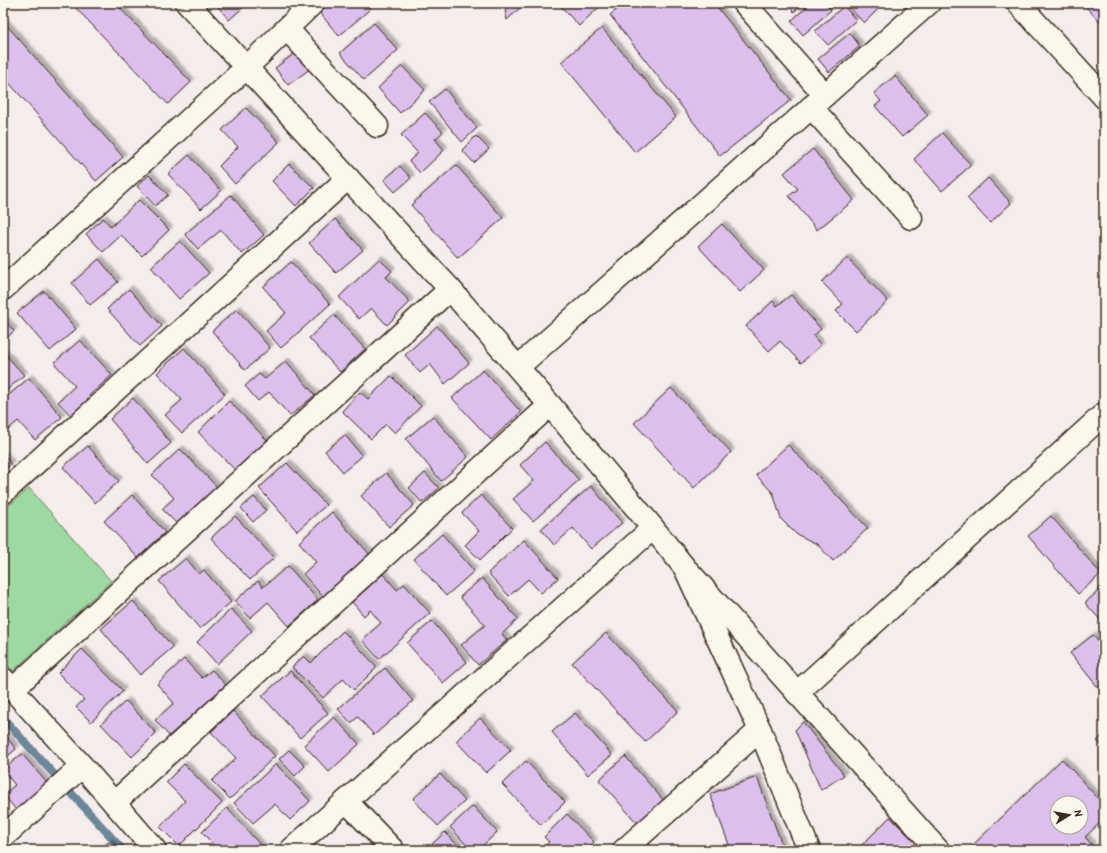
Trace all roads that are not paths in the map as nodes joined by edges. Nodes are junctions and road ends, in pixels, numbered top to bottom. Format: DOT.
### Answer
graph roads {
  1 [pos="187,3"];
  2 [pos="313,3"];
  3 [pos="744,3"];
  4 [pos="929,3"];
  5 [pos="1018,3"];
  6 [pos="287,28"];
  7 [pos="246,68"];
  8 [pos="1104,97"];
  9 [pos="818,101"];
  10 [pos="377,126"];
  11 [pos="348,178"];
  12 [pos="912,218"];
  13 [pos="3,288"];
  14 [pos="450,289"];
  15 [pos="518,367"];
  16 [pos="550,405"];
  17 [pos="1104,414"];
  18 [pos="3,493"];
  19 [pos="654,528"];
  20 [pos="685,568"];
  21 [pos="8,684"];
  22 [pos="797,693"];
  23 [pos="760,730"];
  24 [pos="82,766"];
  25 [pos="346,800"];
  26 [pos="114,803"];
  27 [pos="3,837"];
  28 [pos="155,850"];
  29 [pos="291,850"];
  30 [pos="392,850"];
  31 [pos="624,850"];
  32 [pos="809,850"];
  33 [pos="938,850"];
  1 -- 7 [label="street"];
  2 -- 6 [label="street"];
  3 -- 9 [label="street"];
  4 -- 9 [label="street"];
  5 -- 8 [label="street"];
  6 -- 7 [label="street"];
  6 -- 10 [label="street"];
  7 -- 11 [label="street"];
  7 -- 13 [label="street"];
  9 -- 12 [label="street"];
  9 -- 15 [label="street"];
  11 -- 14 [label="street"];
  11 -- 18 [label="street"];
  14 -- 15 [label="street"];
  14 -- 21 [label="street"];
  15 -- 16 [label="street"];
  16 -- 19 [label="street"];
  16 -- 26 [label="street"];
  17 -- 22 [label="street"];
  19 -- 20 [label="street"];
  19 -- 25 [label="street"];
  20 -- 22 [label="street"];
  20 -- 23 [label="street"];
  21 -- 24 [label="street"];
  22 -- 33 [label="street"];
  23 -- 31 [label="street"];
  23 -- 32 [label="street"];
  24 -- 26 [label="street"];
  24 -- 27 [label="street"];
  25 -- 29 [label="street"];
  25 -- 30 [label="street"];
  26 -- 28 [label="street"];
}
